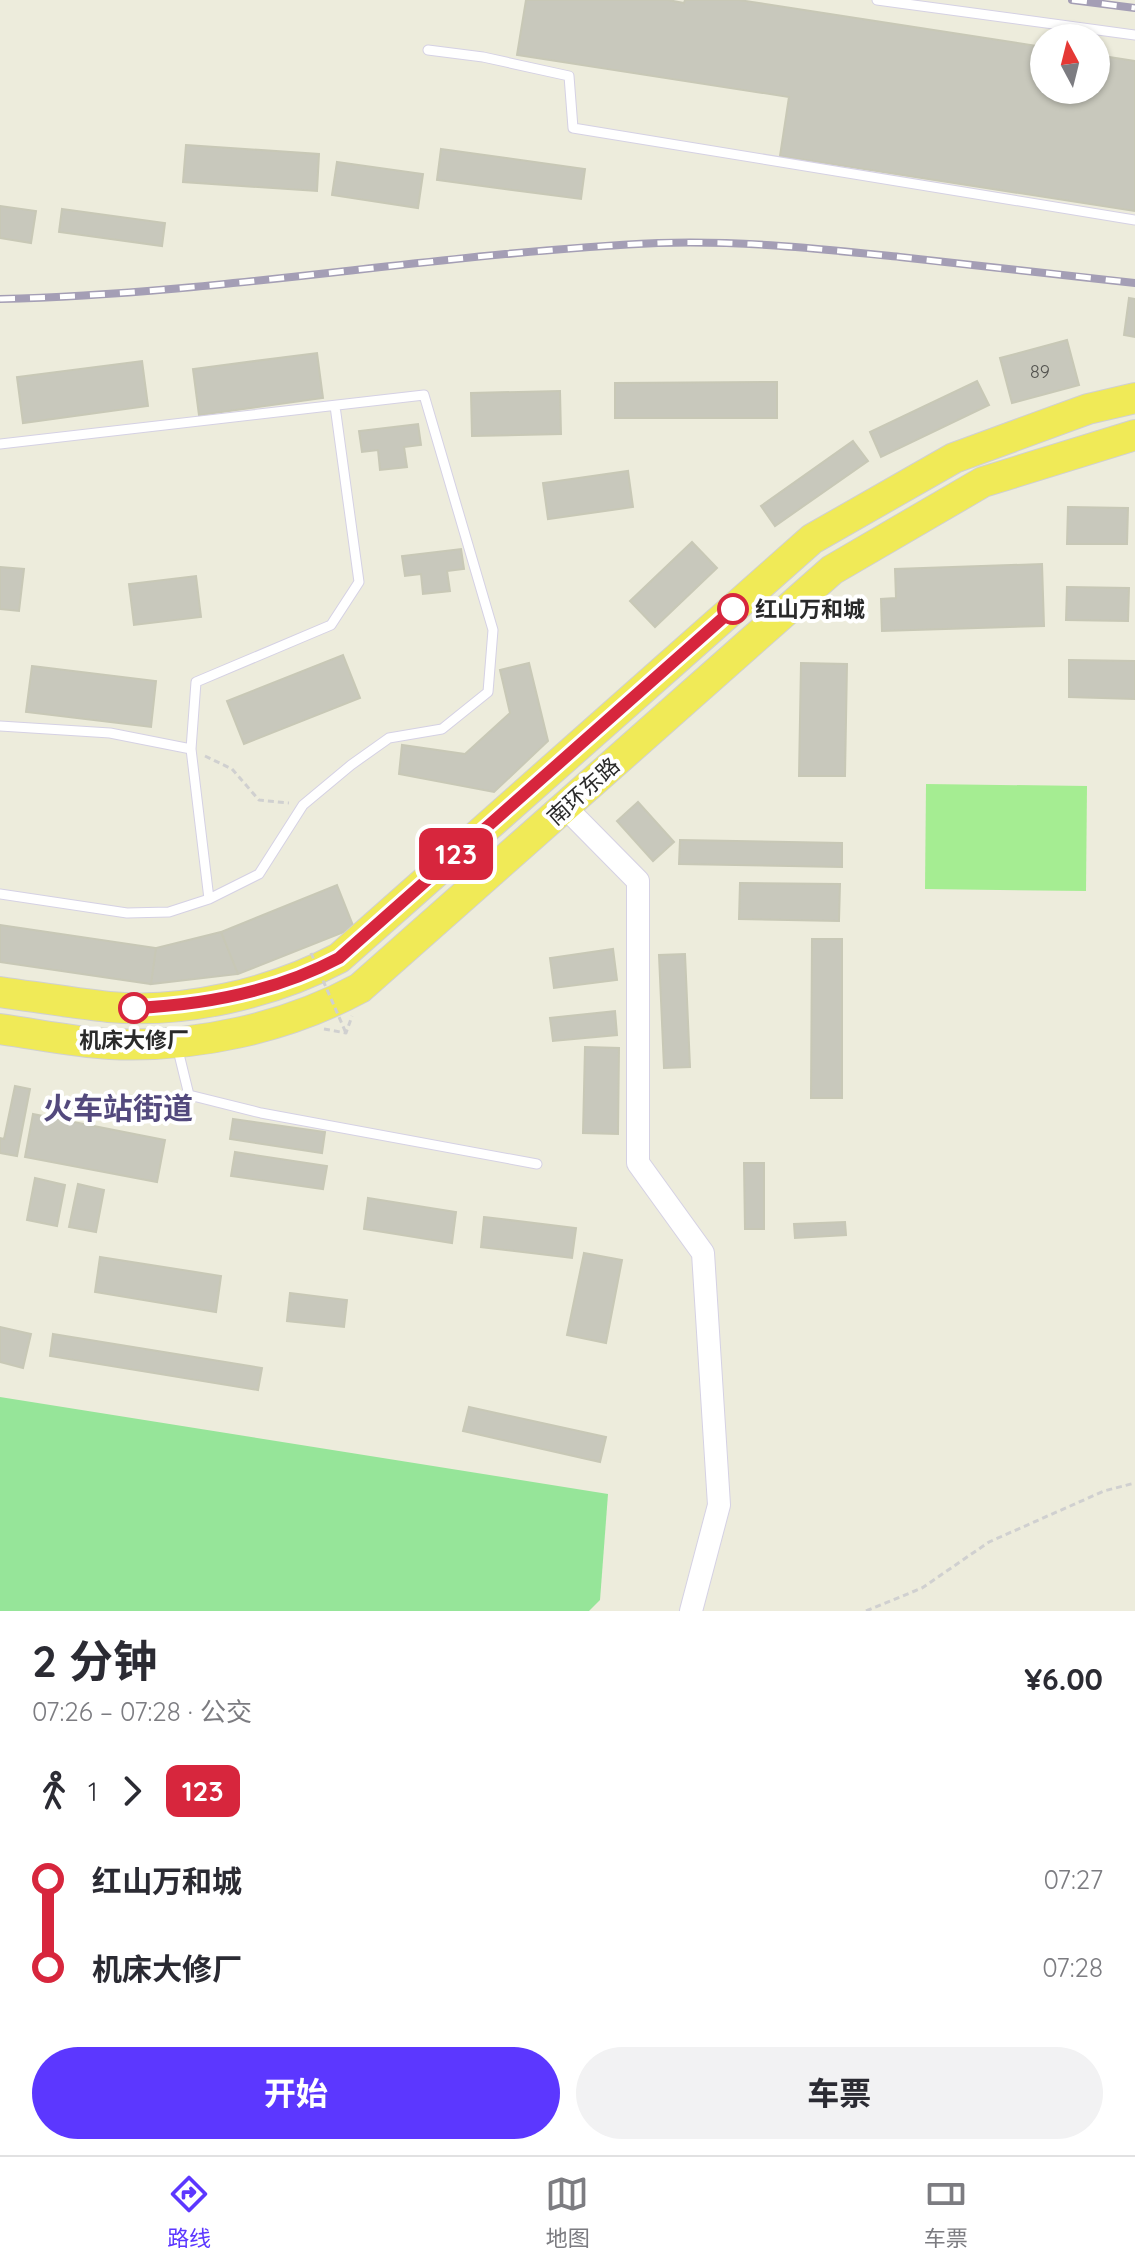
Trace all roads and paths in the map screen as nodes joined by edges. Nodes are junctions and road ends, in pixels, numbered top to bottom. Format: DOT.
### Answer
graph roads {
  1 [pos="877,0"];
  2 [pos="1135,35"];
  3 [pos="428,50"];
  4 [pos="1135,220"];
  5 [pos="1135,398"];
  6 [pos="335,406"];
  7 [pos="1135,435"];
  8 [pos="0,444"];
  9 [pos="0,726"];
  10 [pos="191,749"];
  11 [pos="303,805"];
  12 [pos="565,807"];
  13 [pos="0,894"];
  14 [pos="209,899"];
  15 [pos="311,953"];
  16 [pos="0,992"];
  17 [pos="0,1029"];
  18 [pos="346,1033"];
  19 [pos="176,1043"];
  20 [pos="537,1164"];
  21 [pos="1135,1483"];
  22 [pos="691,1611"];
  23 [pos="866,1611"];
  1 -- 2 [label="lane"];
  3 -- 4 [label="lane"];
  5 -- 16 [label="highway, 南环东路"];
  6 -- 8 [label="lane"];
  6 -- 10 [label="lane"];
  6 -- 11 [label="lane"];
  7 -- 12 [label="highway, 南环东路"];
  9 -- 10 [label="lane"];
  10 -- 11 [label="path"];
  10 -- 14 [label="lane"];
  11 -- 14 [label="lane"];
  12 -- 19 [label="highway, 南环东路"];
  12 -- 22 [label="street"];
  13 -- 14 [label="lane"];
  15 -- 18 [label="path, bridge"];
  17 -- 19 [label="highway, 南环东路"];
  19 -- 20 [label="lane"];
  21 -- 23 [label="path"];
}
